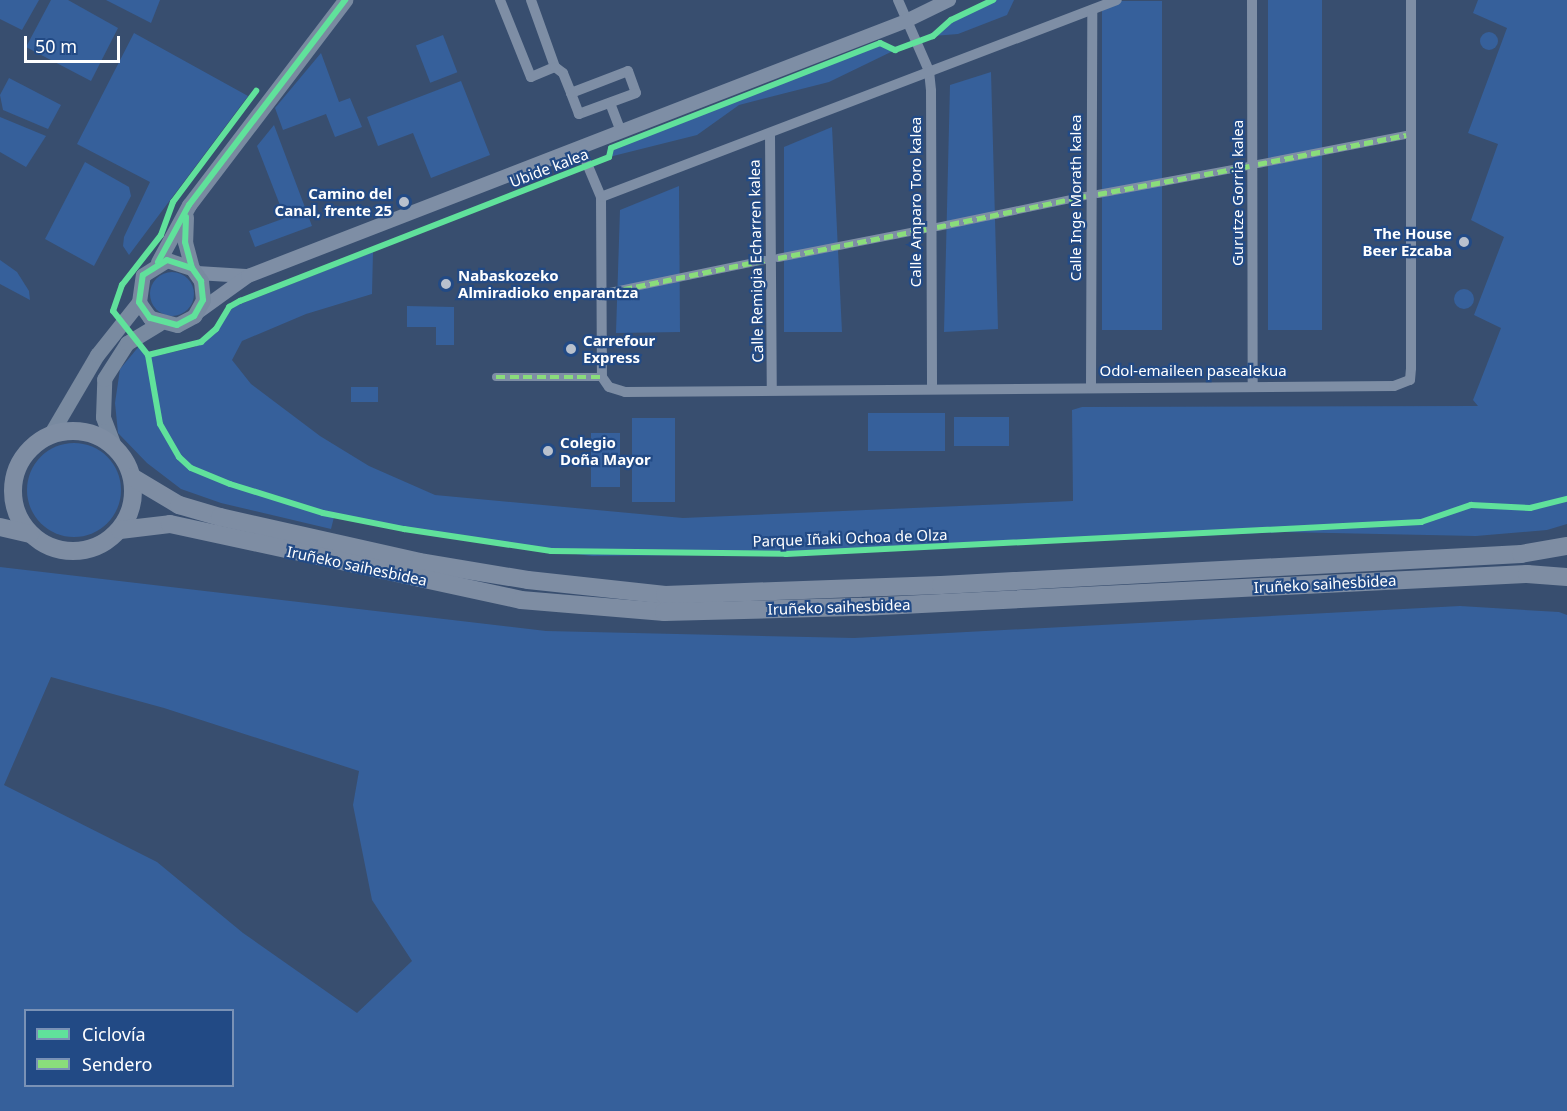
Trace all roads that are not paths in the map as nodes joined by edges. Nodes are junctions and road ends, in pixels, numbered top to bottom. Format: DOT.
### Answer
graph roads {
  1 [pos="345,0"];
  2 [pos="500,0"];
  3 [pos="531,0"];
  4 [pos="898,0"];
  5 [pos="949,0"];
  6 [pos="1117,0"];
  7 [pos="1252,0"];
  8 [pos="1411,0"];
  9 [pos="1092,10"];
  10 [pos="906,21"];
  11 [pos="555,67"];
  12 [pos="929,71"];
  13 [pos="571,93"];
  14 [pos="610,103"];
  15 [pos="621,131"];
  16 [pos="770,134"];
  17 [pos="1406,135"];
  18 [pos="580,147"];
  19 [pos="1098,194"];
  20 [pos="1086,196"];
  21 [pos="601,197"];
  22 [pos="186,210"];
  23 [pos="937,227"];
  24 [pos="926,229"];
  25 [pos="778,258"];
  26 [pos="765,260"];
  27 [pos="158,262"];
  28 [pos="194,270"];
  29 [pos="248,276"];
  30 [pos="610,292"];
  31 [pos="139,302"];
  32 [pos="194,316"];
  33 [pos="159,324"];
  34 [pos="496,377"];
  35 [pos="602,377"];
  36 [pos="1253,386"];
  37 [pos="932,387"];
  38 [pos="1091,387"];
  39 [pos="772,388"];
  40 [pos="50,435"];
  41 [pos="114,446"];
  42 [pos="19,465"];
  43 [pos="132,477"];
  44 [pos="0,480"];
  45 [pos="0,527"];
  46 [pos="120,530"];
  47 [pos="30,534"];
  48 [pos="1567,546"];
  49 [pos="1567,577"];
  1 -- 22 [label="main road"];
  2 -- 11 [label="street"];
  3 -- 11 [label="street"];
  4 -- 10 [label="street, Calle Amparo Toro kalea"];
  5 -- 10 [label="street, Ubide kalea"];
  6 -- 9 [label="street"];
  7 -- 36 [label="street, Gurutze Gorria kalea"];
  8 -- 36 [label="street, Odol-emaileen pasealekua"];
  9 -- 12 [label="street"];
  9 -- 38 [label="street, Calle Inge Morath kalea"];
  10 -- 12 [label="street, Calle Amparo Toro kalea"];
  10 -- 15 [label="street, Ubide kalea"];
  11 -- 13 [label="street"];
  12 -- 16 [label="street"];
  12 -- 37 [label="street, Calle Amparo Toro kalea"];
  13 -- 14 [label="street"];
  13 -- 14 [label="street"];
  14 -- 15 [label="street"];
  15 -- 18 [label="street, Ubide kalea"];
  16 -- 21 [label="street"];
  16 -- 39 [label="street, Calle Remigia Echarren kalea"];
  17 -- 19 [label="street"];
  18 -- 21 [label="street"];
  18 -- 29 [label="street, Ubide kalea"];
  20 -- 23 [label="street"];
  21 -- 35 [label="street"];
  22 -- 27 [label="main road"];
  22 -- 28 [label="main road"];
  24 -- 25 [label="street"];
  26 -- 30 [label="street"];
  27 -- 28 [label="main road"];
  27 -- 31 [label="main road"];
  28 -- 29 [label="street, Ubide kalea"];
  28 -- 32 [label="main road"];
  29 -- 32 [label="street, Ubide kalea"];
  31 -- 33 [label="main road"];
  31 -- 40 [label="main road"];
  32 -- 33 [label="main road"];
  33 -- 41 [label="main road"];
  34 -- 35 [label="street"];
  35 -- 39 [label="street, Odol-emaileen pasealekua"];
  36 -- 38 [label="street, Odol-emaileen pasealekua"];
  37 -- 38 [label="street, Odol-emaileen pasealekua"];
  37 -- 39 [label="street, Odol-emaileen pasealekua"];
  40 -- 41 [label="highway"];
  40 -- 42 [label="highway"];
  41 -- 43 [label="highway"];
  42 -- 44 [label="highway"];
  42 -- 47 [label="highway"];
  43 -- 46 [label="highway"];
  43 -- 48 [label="highway, Iruñeko saihesbidea"];
  45 -- 47 [label="highway"];
  46 -- 47 [label="highway"];
  46 -- 49 [label="highway, Iruñeko saihesbidea"];
}
